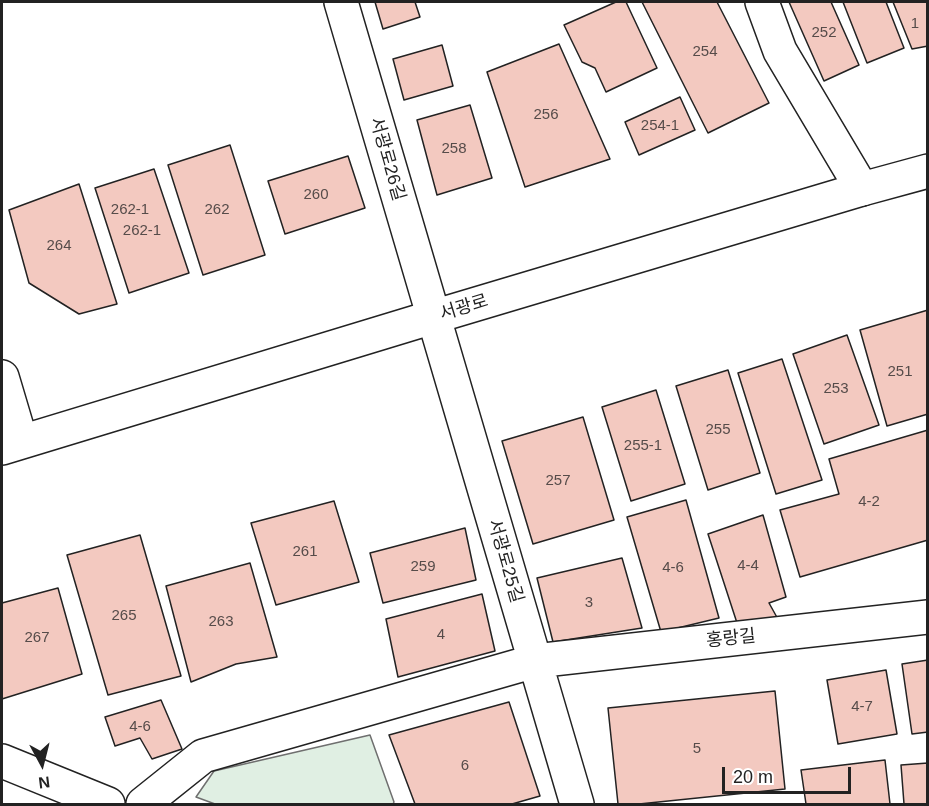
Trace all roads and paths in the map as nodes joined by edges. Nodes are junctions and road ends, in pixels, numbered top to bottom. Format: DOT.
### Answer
graph roads {
  1 [pos="341,2"];
  2 [pos="762,2"];
  3 [pos="927,171"];
  4 [pos="862,189"];
  5 [pos="433,317"];
  6 [pos="2,377"];
  7 [pos="11,445"];
  8 [pos="927,617"];
  9 [pos="535,661"];
  10 [pos="2,761"];
  11 [pos="108,804"];
  12 [pos="143,804"];
  13 [pos="577,804"];
  1 -- 5 [label="street, 서광로26길"];
  2 -- 4 [label="street"];
  3 -- 4 [label="street, 서광로"];
  4 -- 5 [label="street, 서광로"];
  5 -- 7 [label="street, 서광로"];
  5 -- 9 [label="street, 서광로25길"];
  6 -- 7 [label="street"];
  8 -- 9 [label="street, 홍랑길"];
  9 -- 12 [label="street, 홍랑길"];
  9 -- 13 [label="street, 서광로25길"];
  10 -- 11 [label="street"];
}
